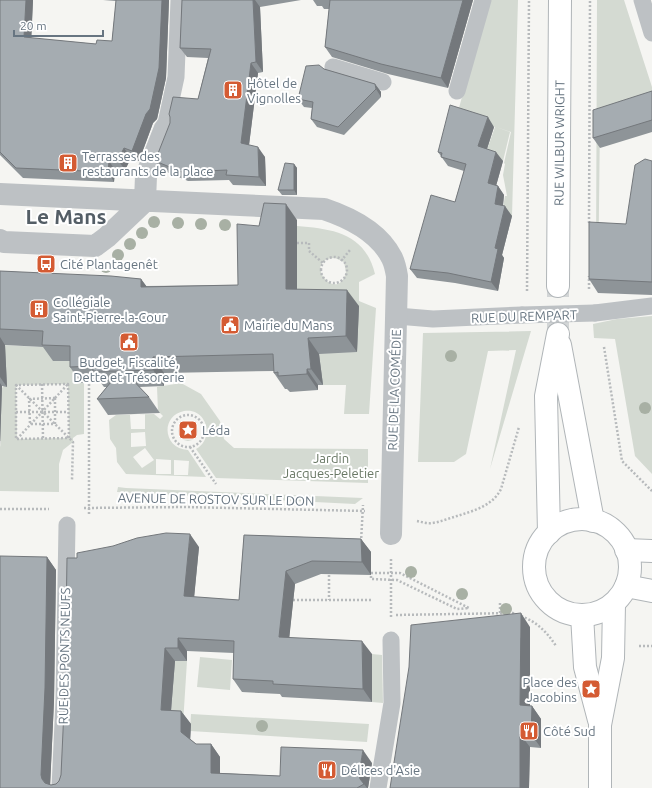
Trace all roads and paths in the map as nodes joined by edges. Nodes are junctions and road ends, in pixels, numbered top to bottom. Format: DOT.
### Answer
graph roads {
  1 [pos="179,0"];
  2 [pos="483,0"];
  3 [pos="529,0"];
  4 [pos="560,0"];
  5 [pos="590,0"];
  6 [pos="642,0"];
  7 [pos="652,33"];
  8 [pos="334,68"];
  9 [pos="382,82"];
  10 [pos="457,91"];
  11 [pos="165,128"];
  12 [pos="0,194"];
  13 [pos="144,201"];
  14 [pos="589,230"];
  15 [pos="0,240"];
  16 [pos="297,243"];
  17 [pos="347,254"];
  18 [pos="342,261"];
  19 [pos="323,263"];
  20 [pos="589,270"];
  21 [pos="527,286"];
  22 [pos="558,286"];
  23 [pos="589,286"];
  24 [pos="652,306"];
  25 [pos="396,316"];
  26 [pos="604,347"];
  27 [pos="90,377"];
  28 [pos="42,384"];
  29 [pos="68,384"];
  30 [pos="16,385"];
  31 [pos="42,398"];
  32 [pos="55,398"];
  33 [pos="29,399"];
  34 [pos="55,411"];
  35 [pos="16,412"];
  36 [pos="30,412"];
  37 [pos="42,412"];
  38 [pos="68,412"];
  39 [pos="520,422"];
  40 [pos="30,424"];
  41 [pos="43,424"];
  42 [pos="55,424"];
  43 [pos="222,430"];
  44 [pos="204,432"];
  45 [pos="43,438"];
  46 [pos="69,438"];
  47 [pos="16,439"];
  48 [pos="190,447"];
  49 [pos="72,480"];
  50 [pos="216,484"];
  51 [pos="652,491"];
  52 [pos="54,508"];
  53 [pos="82,508"];
  54 [pos="89,508"];
  55 [pos="0,509"];
  56 [pos="89,519"];
  57 [pos="593,521"];
  58 [pos="67,525"];
  59 [pos="391,525"];
  60 [pos="549,533"];
  61 [pos="626,550"];
  62 [pos="652,551"];
  63 [pos="391,573"];
  64 [pos="400,573"];
  65 [pos="329,575"];
  66 [pos="391,580"];
  67 [pos="398,580"];
  68 [pos="626,586"];
  69 [pos="652,591"];
  70 [pos="293,600"];
  71 [pos="329,600"];
  72 [pos="371,600"];
  73 [pos="500,602"];
  74 [pos="614,604"];
  75 [pos="500,613"];
  76 [pos="582,615"];
  77 [pos="391,640"];
  78 [pos="559,650"];
  79 [pos="600,725"];
  80 [pos="60,788"];
  81 [pos="378,788"];
  82 [pos="600,788"];
  1 -- 11 [label="street"];
  2 -- 10 [label="street"];
  3 -- 21 [label="path"];
  4 -- 22 [label="main road, RUE WILBUR WRIGHT"];
  5 -- 14 [label="path"];
  6 -- 7 [label="street"];
  8 -- 9 [label="street"];
  11 -- 13 [label="street"];
  12 -- 13 [label="street"];
  13 -- 15 [label="street"];
  13 -- 25 [label="street, RUE DE LA COMÉDIE"];
  16 -- 19 [label="path"];
  17 -- 18 [label="path"];
  18 -- 19 [label="path"];
  18 -- 19 [label="path"];
  20 -- 23 [label="path"];
  24 -- 25 [label="street, RUE DU REMPART, bridge"];
  25 -- 59 [label="street, RUE DE LA COMÉDIE"];
  26 -- 51 [label="path"];
  27 -- 54 [label="path"];
  28 -- 29 [label="path"];
  28 -- 30 [label="path"];
  28 -- 31 [label="path"];
  29 -- 32 [label="path"];
  29 -- 38 [label="path"];
  30 -- 33 [label="path"];
  30 -- 35 [label="path"];
  31 -- 32 [label="path"];
  31 -- 33 [label="path"];
  31 -- 37 [label="path"];
  32 -- 34 [label="path"];
  32 -- 37 [label="path"];
  33 -- 36 [label="path"];
  33 -- 37 [label="path"];
  34 -- 37 [label="path"];
  34 -- 38 [label="path"];
  34 -- 42 [label="path"];
  35 -- 36 [label="path"];
  35 -- 47 [label="path"];
  36 -- 37 [label="path"];
  36 -- 40 [label="path"];
  37 -- 40 [label="path"];
  37 -- 41 [label="path"];
  37 -- 42 [label="path"];
  38 -- 46 [label="path"];
  39 -- 59 [label="path, AVENUE DE ROSTOV SUR LE DON"];
  40 -- 41 [label="path"];
  40 -- 47 [label="path"];
  41 -- 42 [label="path"];
  41 -- 45 [label="path"];
  42 -- 46 [label="path"];
  43 -- 44 [label="path"];
  44 -- 48 [label="path"];
  44 -- 48 [label="path"];
  45 -- 46 [label="path"];
  45 -- 47 [label="path"];
  46 -- 49 [label="path"];
  48 -- 50 [label="path"];
  52 -- 55 [label="path"];
  53 -- 54 [label="path, AVENUE DE ROSTOV SUR LE DON"];
  54 -- 56 [label="path"];
  54 -- 59 [label="path, AVENUE DE ROSTOV SUR LE DON"];
  57 -- 60 [label="main road"];
  57 -- 60 [label="main road"];
  57 -- 61 [label="main road"];
  58 -- 80 [label="street, RUE DES PONTS NEUFS"];
  60 -- 76 [label="main road"];
  61 -- 62 [label="main road"];
  61 -- 68 [label="main road"];
  63 -- 64 [label="path"];
  63 -- 66 [label="path"];
  63 -- 66 [label="path"];
  64 -- 67 [label="path"];
  64 -- 67 [label="path"];
  65 -- 71 [label="path"];
  66 -- 67 [label="path"];
  66 -- 75 [label="path"];
  68 -- 69 [label="main road"];
  68 -- 74 [label="main road"];
  70 -- 71 [label="path"];
  71 -- 72 [label="path"];
  73 -- 75 [label="path"];
  74 -- 76 [label="main road"];
  74 -- 79 [label="main road"];
  75 -- 78 [label="path"];
  76 -- 79 [label="main road"];
  77 -- 81 [label="street"];
  79 -- 82 [label="main road"];
}
